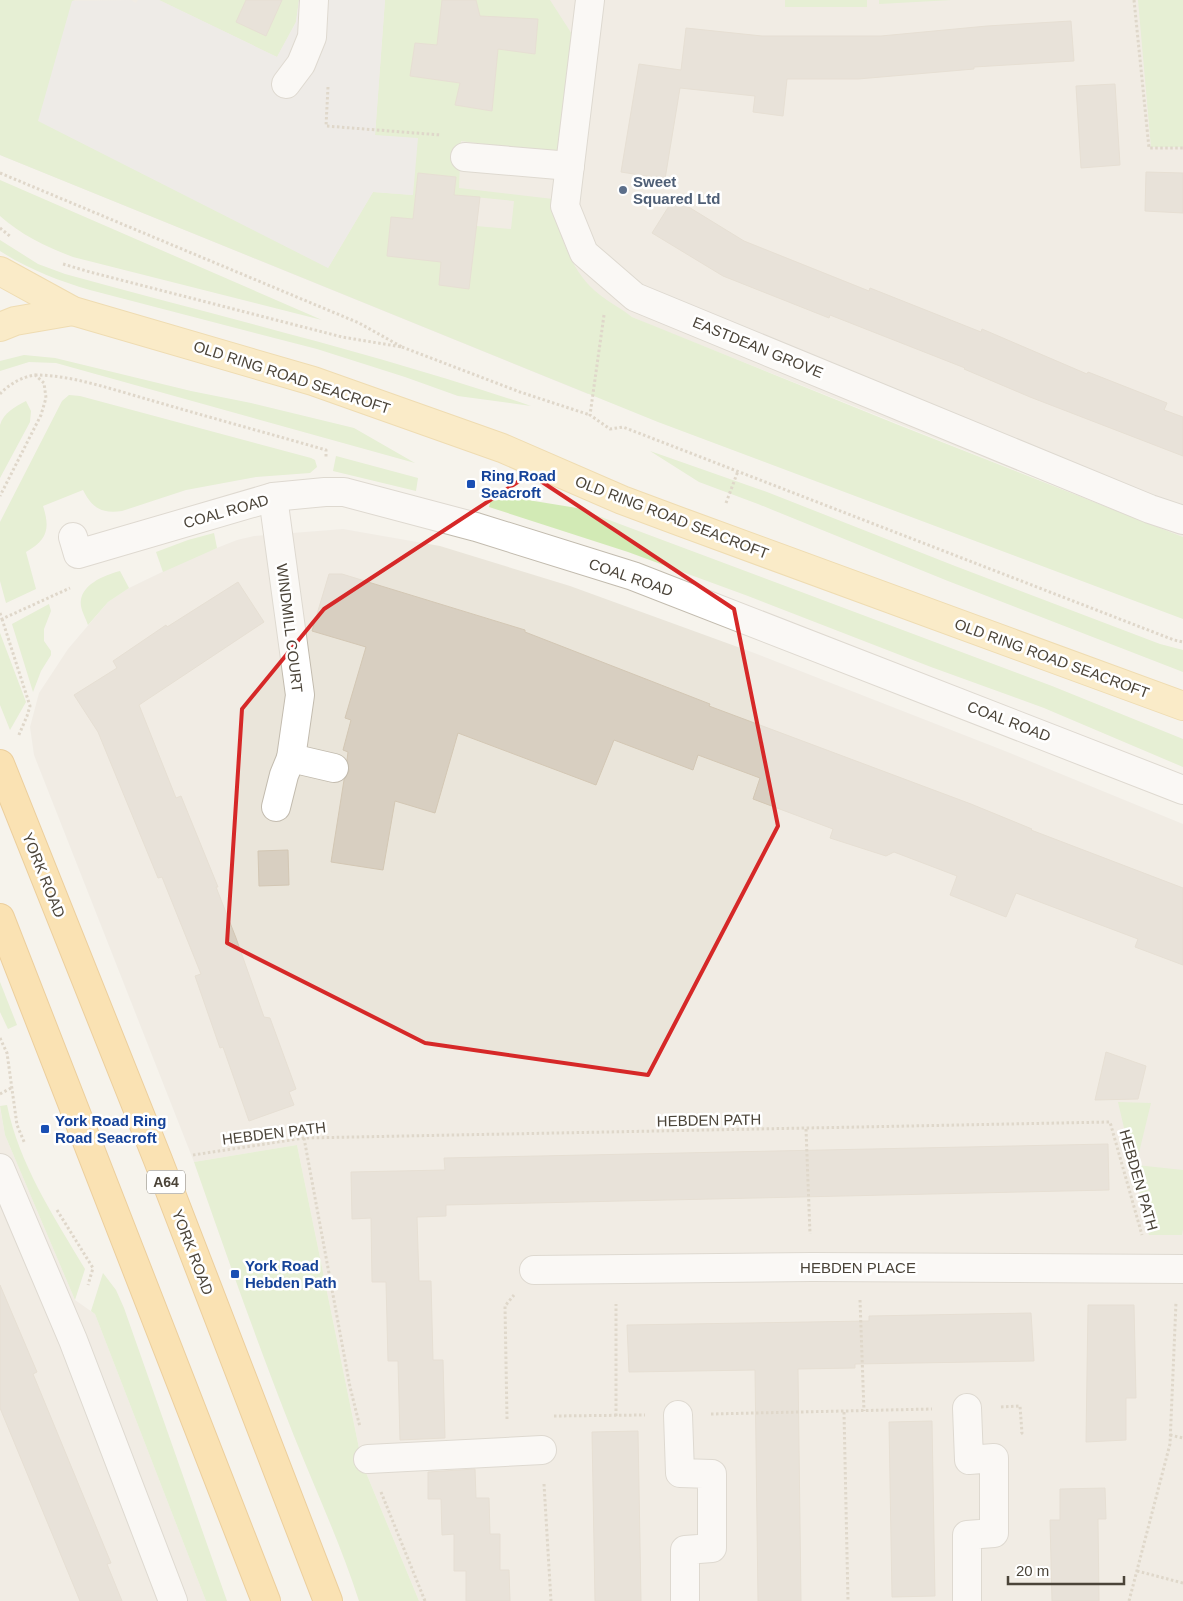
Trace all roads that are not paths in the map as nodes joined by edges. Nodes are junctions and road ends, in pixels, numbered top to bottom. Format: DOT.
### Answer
graph roads {
  1 [pos="314,0"];
  2 [pos="590,0"];
  3 [pos="286,84"];
  4 [pos="465,157"];
  5 [pos="570,166"];
  6 [pos="0,271"];
  7 [pos="73,311"];
  8 [pos="0,327"];
  9 [pos="273,497"];
  10 [pos="1183,520"];
  11 [pos="75,545"];
  12 [pos="1183,706"];
  13 [pos="291,758"];
  14 [pos="0,764"];
  15 [pos="334,768"];
  16 [pos="1183,790"];
  17 [pos="276,807"];
  18 [pos="0,918"];
  19 [pos="0,1168"];
  20 [pos="1171,1268"];
  21 [pos="534,1270"];
  22 [pos="967,1408"];
  23 [pos="678,1415"];
  24 [pos="542,1450"];
  25 [pos="368,1459"];
  26 [pos="173,1601"];
  27 [pos="266,1601"];
  28 [pos="328,1601"];
  29 [pos="685,1601"];
  30 [pos="967,1601"];
  1 -- 3 [label="street"];
  2 -- 5 [label="street, EASTDEAN GROVE"];
  4 -- 5 [label="street"];
  5 -- 10 [label="street, EASTDEAN GROVE"];
  6 -- 7 [label="main road, OLD RING ROAD SEACROFT"];
  7 -- 8 [label="main road, OLD RING ROAD SEACROFT"];
  7 -- 12 [label="main road, OLD RING ROAD SEACROFT"];
  9 -- 11 [label="street, COAL ROAD"];
  9 -- 13 [label="street, WINDMILL COURT"];
  9 -- 16 [label="street, COAL ROAD"];
  13 -- 15 [label="street"];
  13 -- 17 [label="street, WINDMILL COURT"];
  14 -- 28 [label="highway, YORK ROAD / A64"];
  18 -- 27 [label="highway"];
  19 -- 26 [label="street"];
  20 -- 21 [label="street, HEBDEN PLACE"];
  22 -- 30 [label="street"];
  23 -- 29 [label="street"];
  24 -- 25 [label="street"];
}
